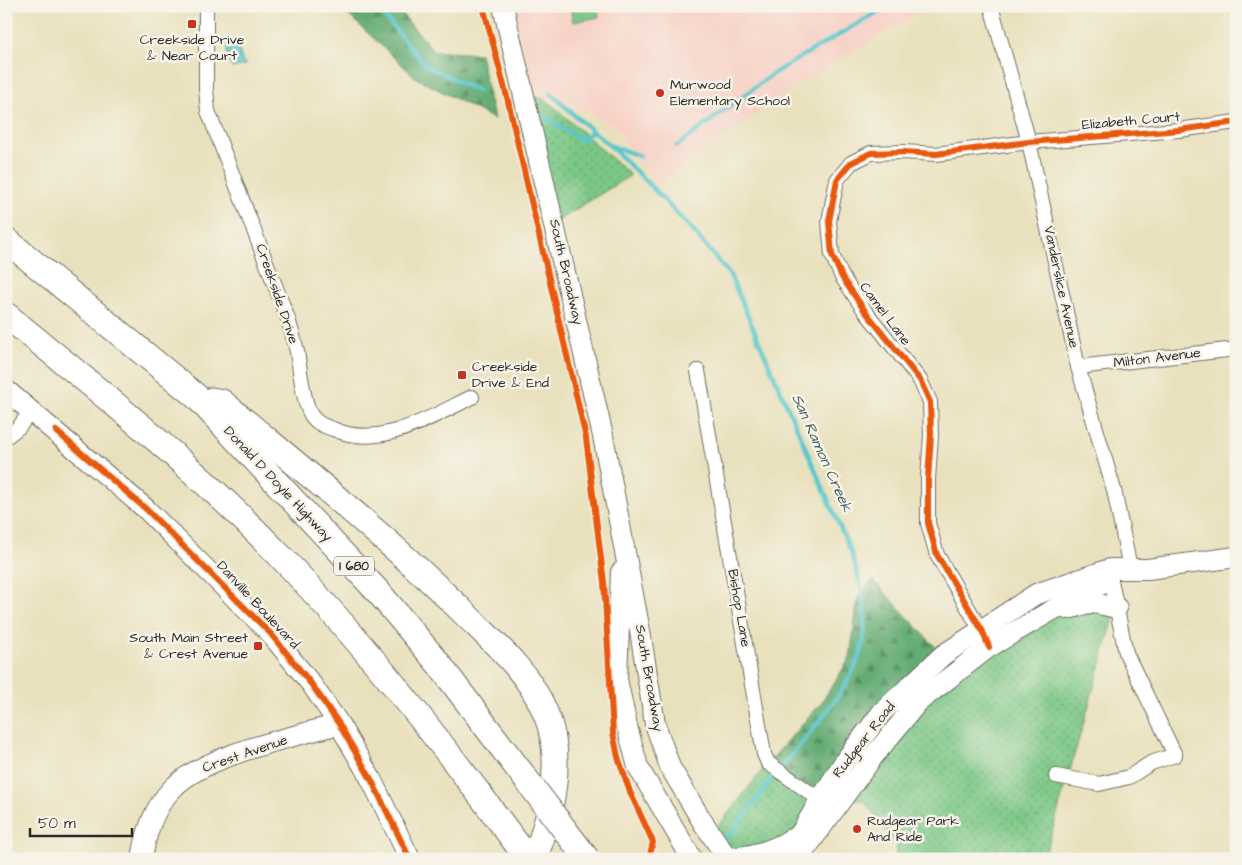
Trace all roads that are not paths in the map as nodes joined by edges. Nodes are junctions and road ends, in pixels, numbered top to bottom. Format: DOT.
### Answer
graph roads {
  1 [pos="206,6"];
  2 [pos="503,6"];
  3 [pos="991,6"];
  4 [pos="1236,122"];
  5 [pos="1029,142"];
  6 [pos="6,240"];
  7 [pos="6,315"];
  8 [pos="1236,349"];
  9 [pos="1078,367"];
  10 [pos="698,371"];
  11 [pos="6,390"];
  12 [pos="197,397"];
  13 [pos="472,397"];
  14 [pos="31,412"];
  15 [pos="6,437"];
  16 [pos="622,540"];
  17 [pos="1236,556"];
  18 [pos="1130,568"];
  19 [pos="1111,581"];
  20 [pos="1117,608"];
  21 [pos="1050,612"];
  22 [pos="985,639"];
  23 [pos="339,724"];
  24 [pos="1056,776"];
  25 [pos="828,805"];
  26 [pos="803,845"];
  27 [pos="687,852"];
  28 [pos="727,858"];
  29 [pos="142,859"];
  30 [pos="410,859"];
  31 [pos="528,859"];
  32 [pos="534,859"];
  33 [pos="587,859"];
  34 [pos="779,859"];
  1 -- 13 [label="street, Creekside Drive"];
  2 -- 16 [label="main road, South Broadway"];
  3 -- 5 [label="street, Vanderslice Avenue"];
  4 -- 5 [label="street, Elizabeth Court"];
  5 -- 9 [label="street, Vanderslice Avenue"];
  5 -- 22 [label="street, Camel Lane"];
  6 -- 12 [label="highway, Donald D Doyle Highway / I 680"];
  7 -- 31 [label="highway"];
  8 -- 9 [label="street, Milton Avenue"];
  9 -- 18 [label="street, Vanderslice Avenue"];
  10 -- 25 [label="street, Bishop Lane"];
  11 -- 14 [label="main road, Danville Boulevard"];
  12 -- 32 [label="highway"];
  12 -- 33 [label="highway, Donald D Doyle Highway / I 680, bridge"];
  14 -- 15 [label="street"];
  14 -- 23 [label="main road, Danville Boulevard"];
  16 -- 27 [label="main road, South Broadway"];
  16 -- 28 [label="main road, South Broadway"];
  17 -- 18 [label="main road, Rudgear Road"];
  18 -- 19 [label="main road, Rudgear Road"];
  18 -- 22 [label="main road, Rudgear Road"];
  19 -- 20 [label="street"];
  19 -- 21 [label="main road, Rudgear Road"];
  20 -- 21 [label="main road"];
  20 -- 24 [label="street"];
  21 -- 22 [label="main road, Rudgear Road"];
  22 -- 25 [label="main road, Rudgear Road"];
  23 -- 29 [label="main road, Crest Avenue"];
  23 -- 30 [label="main road, Danville Boulevard"];
  25 -- 26 [label="main road, Rudgear Road"];
  26 -- 28 [label="main road"];
  26 -- 34 [label="main road, Rudgear Road"];
}
